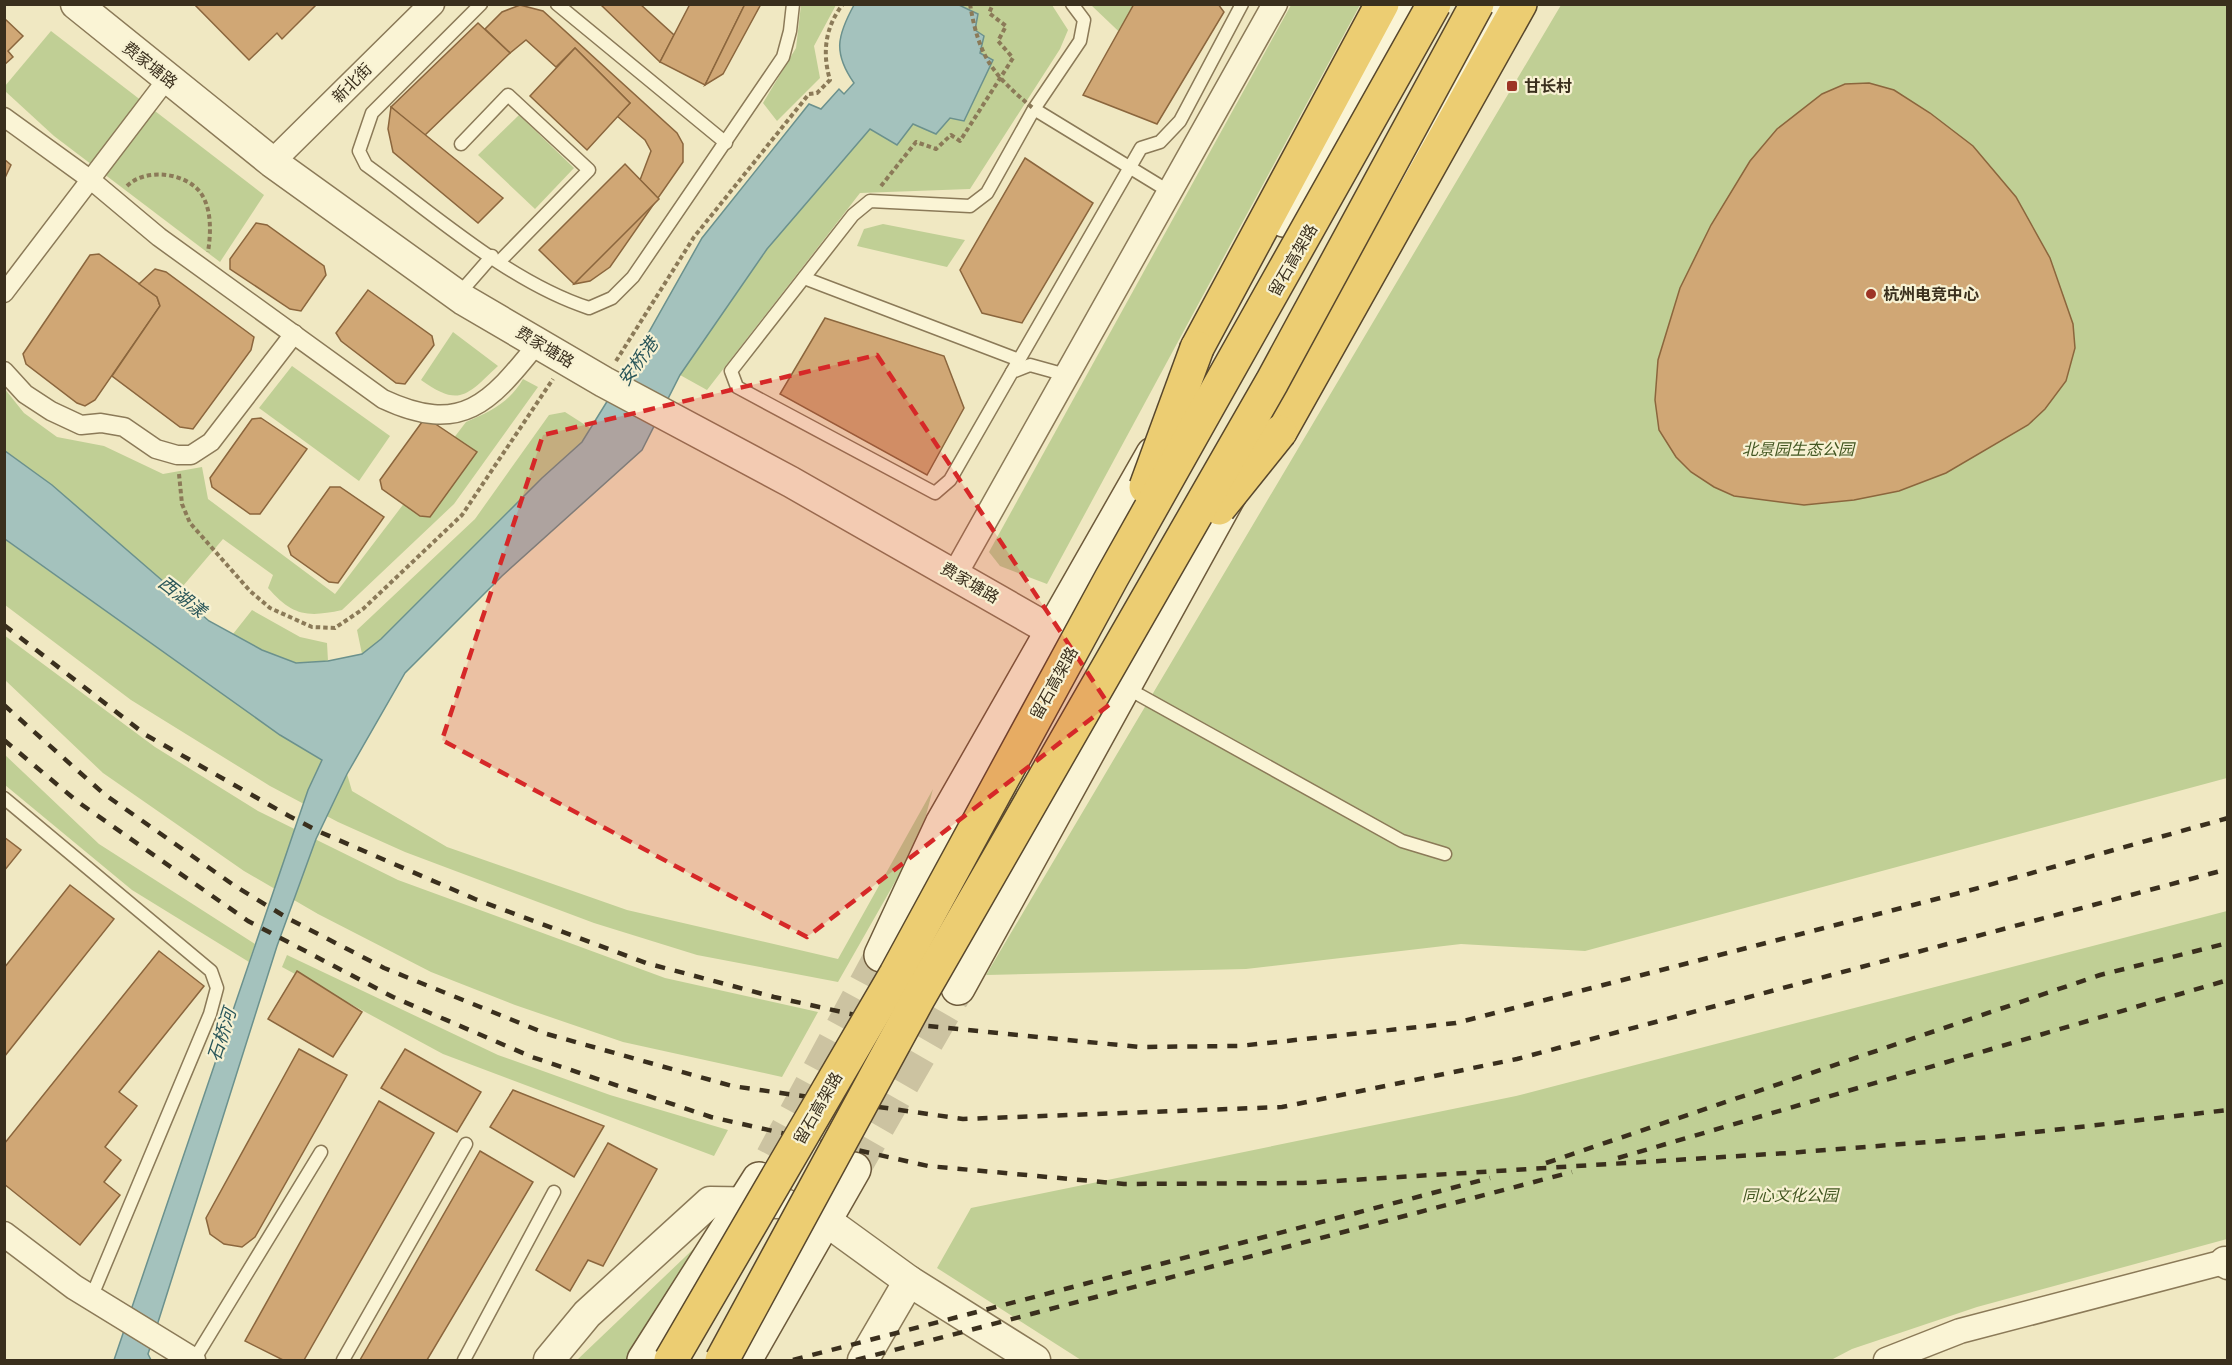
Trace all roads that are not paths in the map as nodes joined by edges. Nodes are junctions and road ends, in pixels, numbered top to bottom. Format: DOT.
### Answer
graph roads {
  1 [pos="76,4"];
  2 [pos="432,4"];
  3 [pos="481,4"];
  4 [pos="557,4"];
  5 [pos="793,4"];
  6 [pos="1072,4"];
  7 [pos="1242,4"];
  8 [pos="1275,4"];
  9 [pos="1382,4"];
  10 [pos="1404,4"];
  11 [pos="1434,4"];
  12 [pos="1477,4"];
  13 [pos="1496,4"];
  14 [pos="1520,4"];
  15 [pos="167,79"];
  16 [pos="1034,109"];
  17 [pos="4,117"];
  18 [pos="726,143"];
  19 [pos="461,144"];
  20 [pos="272,162"];
  21 [pos="1130,167"];
  22 [pos="91,180"];
  23 [pos="1170,192"];
  24 [pos="496,259"];
  25 [pos="804,278"];
  26 [pos="4,293"];
  27 [pos="458,295"];
  28 [pos="294,334"];
  29 [pos="538,343"];
  30 [pos="1019,360"];
  31 [pos="4,371"];
  32 [pos="1012,372"];
  33 [pos="1066,375"];
  34 [pos="955,574"];
  35 [pos="1112,577"];
  36 [pos="1153,591"];
  37 [pos="1052,631"];
  38 [pos="1124,686"];
  39 [pos="4,798"];
  40 [pos="1445,854"];
  41 [pos="880,955"];
  42 [pos="958,988"];
  43 [pos="466,1144"];
  44 [pos="321,1152"];
  45 [pos="854,1169"];
  46 [pos="764,1173"];
  47 [pos="554,1192"];
  48 [pos="744,1203"];
  49 [pos="825,1220"];
  50 [pos="4,1234"];
  51 [pos="2227,1262"];
  52 [pos="909,1281"];
  53 [pos="91,1298"];
  54 [pos="193,1360"];
  55 [pos="343,1360"];
  56 [pos="464,1360"];
  57 [pos="549,1360"];
  58 [pos="644,1360"];
  59 [pos="671,1360"];
  60 [pos="722,1360"];
  61 [pos="745,1360"];
  62 [pos="863,1360"];
  63 [pos="1035,1360"];
  64 [pos="1886,1360"];
  1 -- 15 [label="street, 费家塘路"];
  2 -- 20 [label="street, 新北街"];
  3 -- 24 [label="lane"];
  4 -- 18 [label="lane"];
  5 -- 18 [label="lane"];
  6 -- 16 [label="lane"];
  7 -- 21 [label="lane"];
  8 -- 23 [label="street"];
  9 -- 35 [label="highway, bridge"];
  10 -- 37 [label="main road"];
  11 -- 35 [label="highway, 留石高架路, bridge"];
  12 -- 36 [label="highway, bridge"];
  13 -- 38 [label="main road"];
  14 -- 36 [label="highway, bridge"];
  15 -- 20 [label="street, 费家塘路"];
  15 -- 22 [label="street"];
  16 -- 21 [label="lane"];
  16 -- 25 [label="lane"];
  17 -- 22 [label="street"];
  18 -- 24 [label="lane"];
  19 -- 24 [label="lane"];
  20 -- 27 [label="street, 费家塘路"];
  21 -- 23 [label="lane"];
  21 -- 30 [label="lane"];
  22 -- 26 [label="street"];
  22 -- 28 [label="street"];
  23 -- 33 [label="street"];
  24 -- 27 [label="lane"];
  25 -- 30 [label="lane"];
  25 -- 32 [label="lane"];
  27 -- 29 [label="street, 费家塘路"];
  28 -- 29 [label="street"];
  28 -- 31 [label="street"];
  29 -- 34 [label="street, 费家塘路"];
  30 -- 32 [label="lane"];
  32 -- 33 [label="lane"];
  33 -- 34 [label="street"];
  34 -- 37 [label="street, 费家塘路"];
  35 -- 59 [label="highway, 留石高架路, bridge"];
  36 -- 60 [label="highway, bridge"];
  37 -- 41 [label="main road"];
  38 -- 40 [label="lane"];
  38 -- 42 [label="main road"];
  39 -- 53 [label="lane"];
  43 -- 55 [label="lane"];
  44 -- 54 [label="lane"];
  45 -- 49 [label="main road"];
  46 -- 48 [label="main road"];
  47 -- 56 [label="lane"];
  48 -- 49 [label="street"];
  48 -- 57 [label="street"];
  48 -- 58 [label="main road"];
  49 -- 52 [label="street"];
  49 -- 61 [label="main road"];
  50 -- 53 [label="street"];
  51 -- 64 [label="street"];
  52 -- 62 [label="street"];
  52 -- 63 [label="street"];
  53 -- 54 [label="street"];
}
